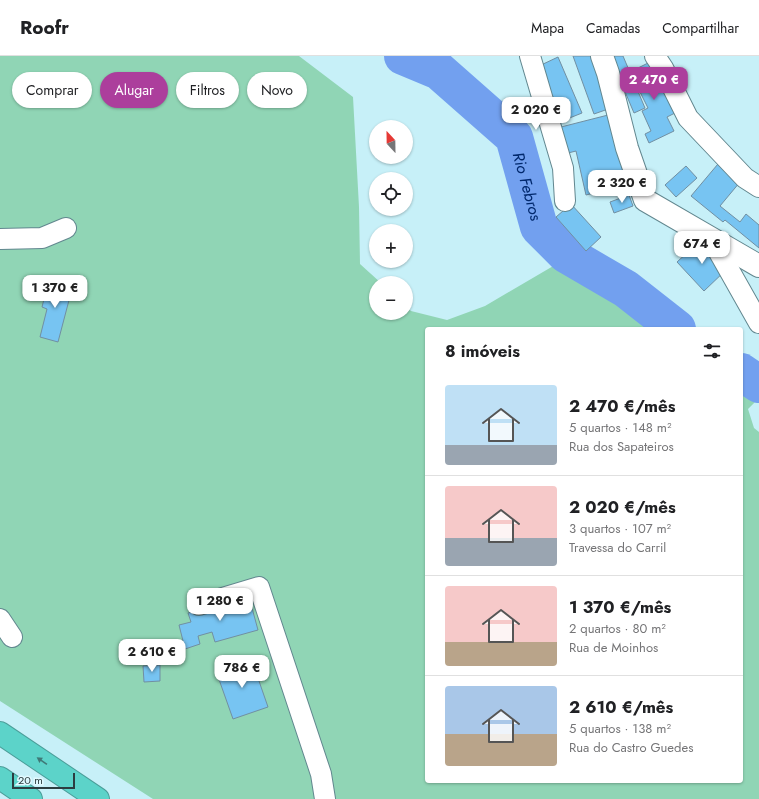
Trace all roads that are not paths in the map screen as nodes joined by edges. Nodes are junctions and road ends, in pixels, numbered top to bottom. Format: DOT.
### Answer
graph roads {
  1 [pos="530,56"];
  2 [pos="602,56"];
  3 [pos="655,56"];
  4 [pos="759,187"];
  5 [pos="565,201"];
  6 [pos="66,228"];
  7 [pos="711,238"];
  8 [pos="0,239"];
  9 [pos="759,266"];
  10 [pos="759,323"];
  11 [pos="199,605"];
  12 [pos="0,619"];
  13 [pos="12,637"];
  14 [pos="0,733"];
  15 [pos="0,778"];
  16 [pos="31,799"];
  17 [pos="98,799"];
  18 [pos="325,799"];
  1 -- 5 [label="street"];
  2 -- 7 [label="street"];
  3 -- 4 [label="street"];
  6 -- 8 [label="street"];
  7 -- 9 [label="street"];
  7 -- 10 [label="street"];
  11 -- 18 [label="street"];
  12 -- 13 [label="street"];
  17 -- 14 [label="highway, one-way"];
  15 -- 16 [label="highway"];
}
